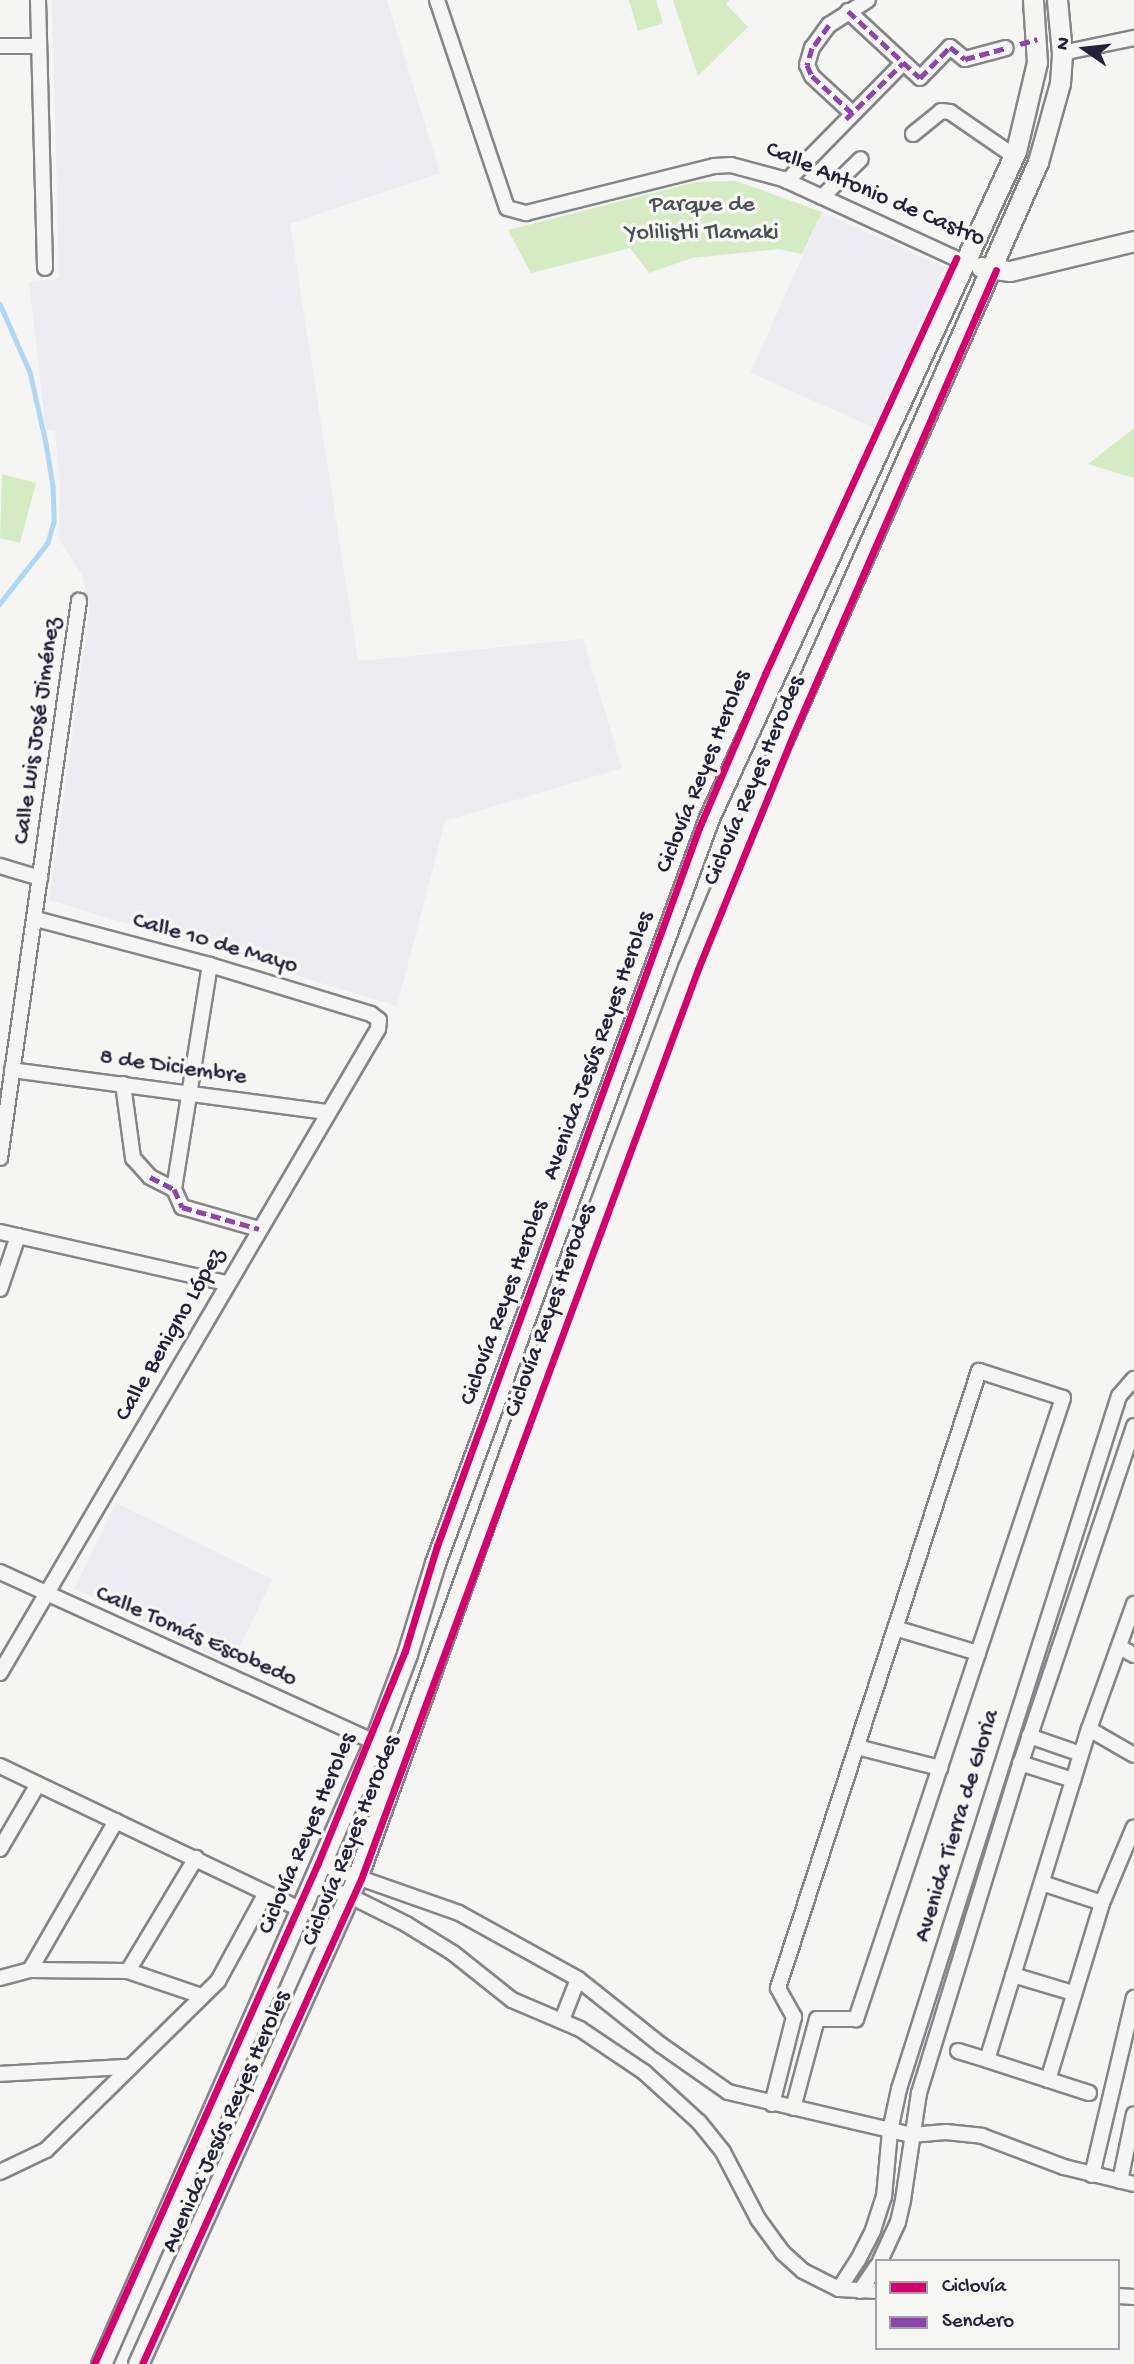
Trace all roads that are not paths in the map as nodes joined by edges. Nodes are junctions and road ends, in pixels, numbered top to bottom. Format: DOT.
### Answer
graph roads {
  1 [pos="38,0"];
  2 [pos="437,0"];
  3 [pos="1033,0"];
  4 [pos="1057,0"];
  5 [pos="855,4"];
  6 [pos="1134,38"];
  7 [pos="1021,44"];
  8 [pos="0,46"];
  9 [pos="37,46"];
  10 [pos="1062,53"];
  11 [pos="904,63"];
  12 [pos="849,116"];
  13 [pos="913,134"];
  14 [pos="1014,156"];
  15 [pos="861,159"];
  16 [pos="787,181"];
  17 [pos="822,197"];
  18 [pos="1134,241"];
  19 [pos="966,263"];
  20 [pos="45,268"];
  21 [pos="990,269"];
  22 [pos="79,601"];
  23 [pos="0,866"];
  24 [pos="40,878"];
  25 [pos="36,919"];
  26 [pos="659,953"];
  27 [pos="210,965"];
  28 [pos="688,968"];
  29 [pos="379,1020"];
  30 [pos="12,1070"];
  31 [pos="123,1084"];
  32 [pos="188,1091"];
  33 [pos="327,1112"];
  34 [pos="0,1158"];
  35 [pos="174,1189"];
  36 [pos="259,1229"];
  37 [pos="0,1233"];
  38 [pos="18,1236"];
  39 [pos="227,1283"];
  40 [pos="0,1289"];
  41 [pos="1134,1379"];
  42 [pos="1134,1426"];
  43 [pos="0,1572"];
  44 [pos="46,1593"];
  45 [pos="1134,1604"];
  46 [pos="895,1628"];
  47 [pos="1119,1647"];
  48 [pos="978,1653"];
  49 [pos="1134,1656"];
  50 [pos="0,1673"];
  51 [pos="1089,1729"];
  52 [pos="1029,1736"];
  53 [pos="374,1742"];
  54 [pos="857,1747"];
  55 [pos="1081,1754"];
  56 [pos="1134,1755"];
  57 [pos="1020,1763"];
  58 [pos="0,1766"];
  59 [pos="940,1768"];
  60 [pos="1073,1780"];
  61 [pos="38,1784"];
  62 [pos="116,1821"];
  63 [pos="1134,1827"];
  64 [pos="0,1849"];
  65 [pos="196,1858"];
  66 [pos="323,1865"];
  67 [pos="1042,1883"];
  68 [pos="313,1886"];
  69 [pos="353,1887"];
  70 [pos="266,1893"];
  71 [pos="1102,1903"];
  72 [pos="302,1910"];
  73 [pos="30,1970"];
  74 [pos="128,1971"];
  75 [pos="1013,1975"];
  76 [pos="0,1978"];
  77 [pos="578,1979"];
  78 [pos="1073,1993"];
  79 [pos="202,1996"];
  80 [pos="1134,1998"];
  81 [pos="562,2021"];
  82 [pos="958,2051"];
  83 [pos="987,2060"];
  84 [pos="127,2067"];
  85 [pos="0,2074"];
  86 [pos="1048,2080"];
  87 [pos="1089,2093"];
  88 [pos="772,2104"];
  89 [pos="793,2108"];
  90 [pos="1134,2114"];
  91 [pos="890,2131"];
  92 [pos="911,2135"];
  93 [pos="0,2172"];
  94 [pos="1092,2175"];
  95 [pos="1127,2182"];
  96 [pos="881,2259"];
  97 [pos="875,2269"];
  98 [pos="839,2288"];
  99 [pos="860,2291"];
  100 [pos="875,2291"];
  101 [pos="102,2364"];
  102 [pos="138,2364"];
  1 -- 9 [label="street"];
  2 -- 16 [label="street, Calle Antonio de Castro"];
  3 -- 7 [label="street, Avenida Jesús Reyes Heroles"];
  4 -- 10 [label="street, Avenida Jesús Reyes Heroles"];
  5 -- 11 [label="street"];
  5 -- 12 [label="street"];
  6 -- 10 [label="street"];
  7 -- 11 [label="street"];
  7 -- 14 [label="street, Avenida Jesús Reyes Heroles"];
  8 -- 9 [label="street"];
  9 -- 20 [label="street"];
  10 -- 21 [label="street, Avenida Jesús Reyes Heroles"];
  11 -- 12 [label="street"];
  12 -- 16 [label="street"];
  13 -- 14 [label="street"];
  14 -- 19 [label="street, Avenida Jesús Reyes Heroles"];
  15 -- 17 [label="street"];
  16 -- 17 [label="street, Calle Antonio de Castro"];
  17 -- 19 [label="street, Calle Antonio de Castro"];
  18 -- 21 [label="street, Calle Antonio de Castro"];
  19 -- 21 [label="street, Calle Antonio de Castro"];
  19 -- 26 [label="street, Avenida Jesús Reyes Heroles"];
  21 -- 28 [label="street, Avenida Jesús Reyes Heroles"];
  22 -- 24 [label="street, Calle Luis José Jiménez"];
  23 -- 24 [label="street"];
  24 -- 25 [label="street, Calle Luis José Jiménez"];
  25 -- 27 [label="street, Calle 10 de Mayo"];
  25 -- 30 [label="street, Calle Luis José Jiménez"];
  26 -- 28 [label="street"];
  26 -- 53 [label="street, Avenida Jesús Reyes Heroles"];
  27 -- 29 [label="street, Calle 10 de Mayo"];
  27 -- 32 [label="street"];
  28 -- 69 [label="street, Avenida Jesús Reyes Heroles"];
  29 -- 33 [label="street, Calle Benigno López"];
  30 -- 31 [label="street, 8 de Diciembre"];
  30 -- 34 [label="street, Calle Luis José Jiménez"];
  31 -- 32 [label="street, 8 de Diciembre"];
  31 -- 35 [label="street"];
  32 -- 33 [label="street, 8 de Diciembre"];
  32 -- 35 [label="street"];
  33 -- 36 [label="street, Calle Benigno López"];
  35 -- 36 [label="street"];
  36 -- 39 [label="street, Calle Benigno López"];
  37 -- 38 [label="street"];
  38 -- 39 [label="street"];
  38 -- 40 [label="street"];
  39 -- 44 [label="street, Calle Benigno López"];
  41 -- 91 [label="street, Avenida Tierra de Gloria"];
  42 -- 52 [label="street, Avenida Tierra de Gloria"];
  43 -- 44 [label="street, Calle Tomás Escobedo"];
  44 -- 50 [label="street, Calle Benigno López"];
  44 -- 53 [label="street, Calle Tomás Escobedo"];
  45 -- 47 [label="street"];
  46 -- 48 [label="street"];
  46 -- 48 [label="street"];
  46 -- 54 [label="street"];
  47 -- 49 [label="street"];
  47 -- 51 [label="street"];
  48 -- 59 [label="street"];
  51 -- 55 [label="street"];
  51 -- 56 [label="street"];
  52 -- 55 [label="street"];
  52 -- 57 [label="street, Avenida Tierra de Gloria"];
  53 -- 66 [label="street, Avenida Jesús Reyes Heroles"];
  54 -- 59 [label="street"];
  54 -- 88 [label="street"];
  55 -- 60 [label="street"];
  57 -- 60 [label="street"];
  57 -- 92 [label="street, Avenida Tierra de Gloria"];
  58 -- 61 [label="street"];
  59 -- 89 [label="street"];
  60 -- 67 [label="street"];
  61 -- 62 [label="street"];
  61 -- 64 [label="street"];
  62 -- 65 [label="street"];
  62 -- 73 [label="street"];
  63 -- 71 [label="street"];
  65 -- 70 [label="street"];
  65 -- 74 [label="street"];
  66 -- 68 [label="street, Avenida Jesús Reyes Heroles"];
  66 -- 69 [label="street"];
  67 -- 71 [label="street"];
  67 -- 75 [label="street"];
  68 -- 69 [label="street"];
  68 -- 72 [label="street, Avenida Jesús Reyes Heroles"];
  69 -- 77 [label="street"];
  69 -- 81 [label="street"];
  69 -- 102 [label="street, Avenida Jesús Reyes Heroles"];
  70 -- 72 [label="street"];
  70 -- 79 [label="street"];
  71 -- 78 [label="street"];
  72 -- 101 [label="street, Avenida Jesús Reyes Heroles"];
  73 -- 74 [label="street"];
  73 -- 76 [label="street"];
  74 -- 79 [label="street"];
  75 -- 78 [label="street"];
  75 -- 83 [label="street"];
  77 -- 81 [label="street"];
  77 -- 88 [label="street"];
  78 -- 86 [label="street"];
  79 -- 84 [label="street"];
  80 -- 94 [label="street"];
  81 -- 98 [label="street"];
  82 -- 83 [label="street"];
  83 -- 86 [label="street"];
  84 -- 85 [label="street"];
  84 -- 93 [label="street"];
  86 -- 87 [label="street"];
  88 -- 89 [label="street"];
  89 -- 91 [label="street"];
  90 -- 95 [label="street"];
  91 -- 92 [label="street"];
  91 -- 98 [label="street, Avenida Tierra de Gloria"];
  92 -- 94 [label="street"];
  92 -- 96 [label="street, Avenida Tierra de Gloria"];
  94 -- 95 [label="street"];
  97 -- 99 [label="street"];
  98 -- 99 [label="street"];
  99 -- 100 [label="street"];
}
